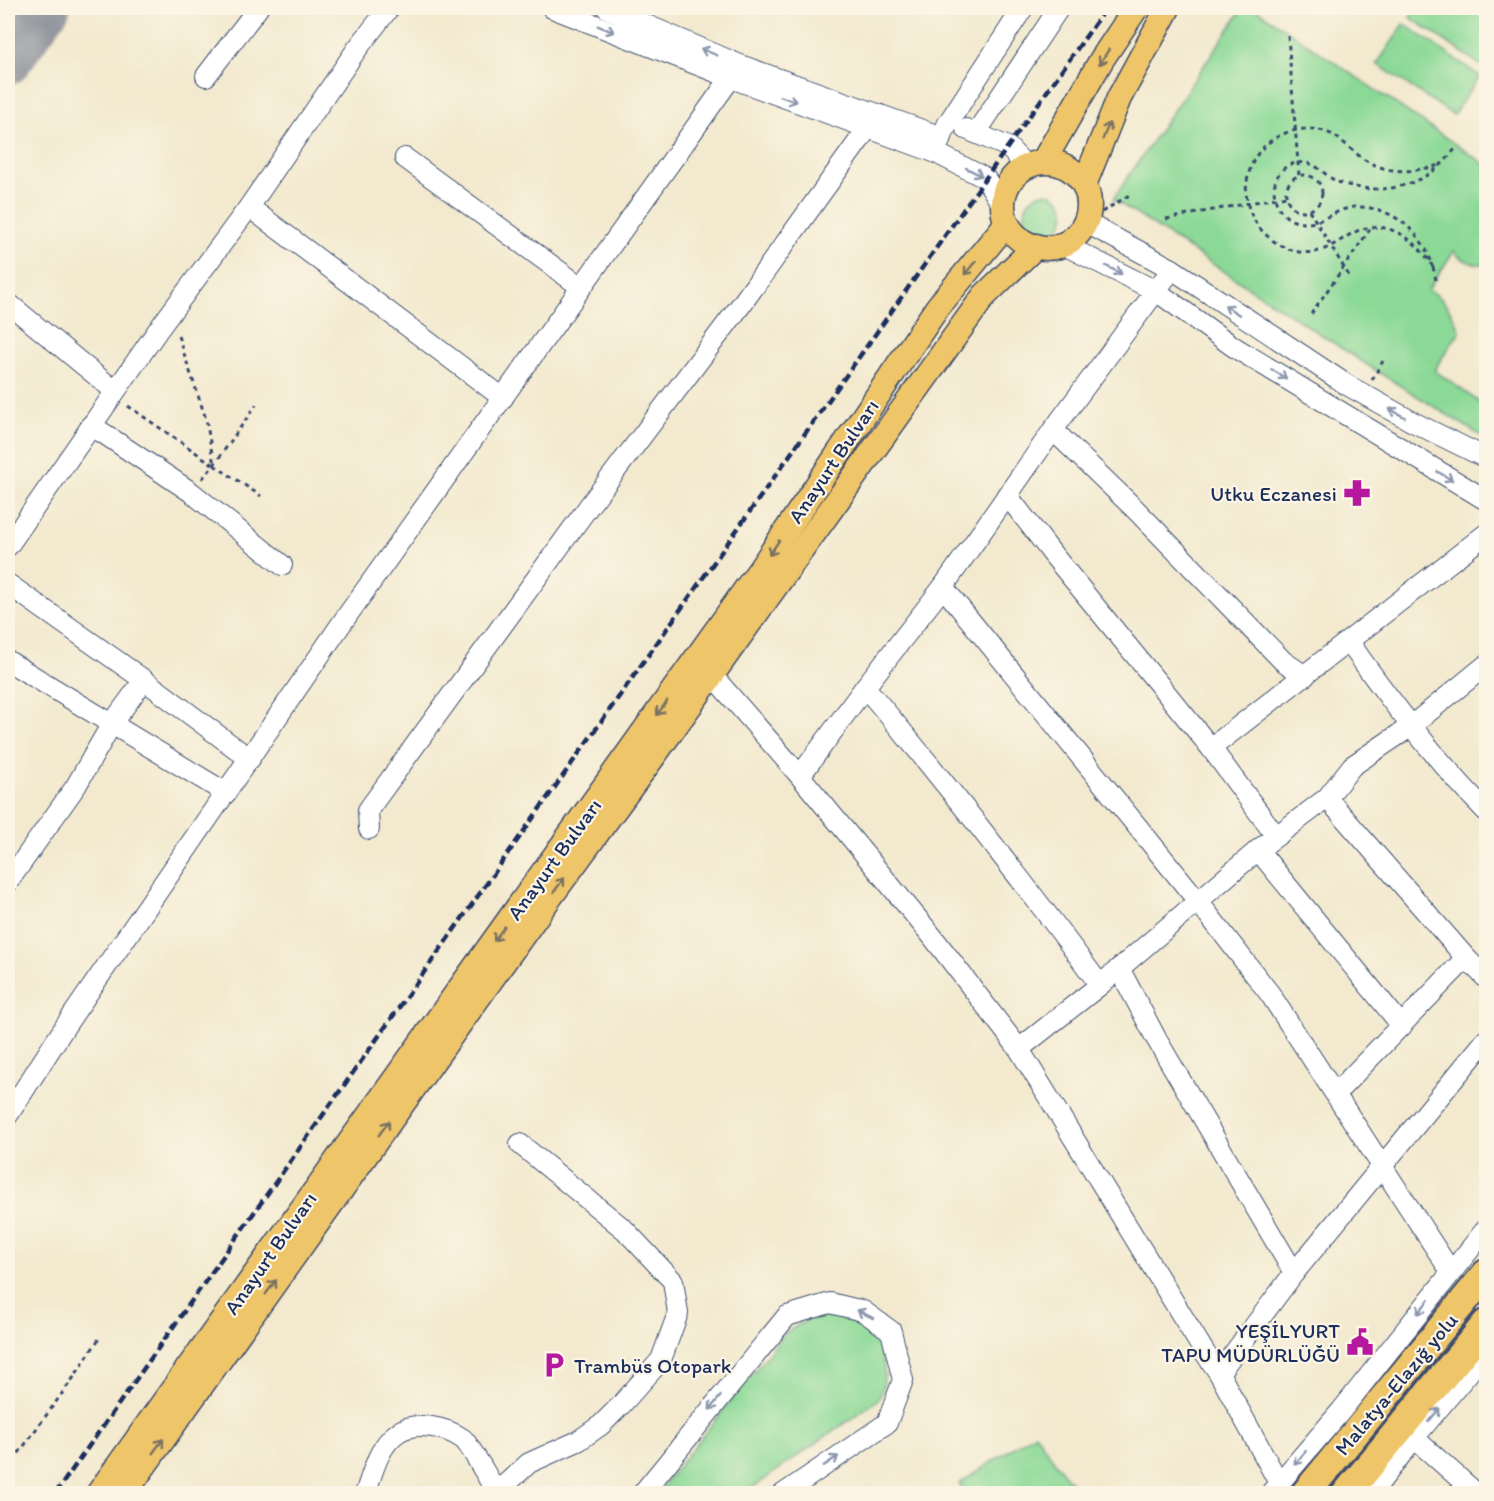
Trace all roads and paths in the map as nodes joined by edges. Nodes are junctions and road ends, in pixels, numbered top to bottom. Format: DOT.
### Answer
graph roads {
  1 [pos="258,8"];
  2 [pos="390,8"];
  3 [pos="552,8"];
  4 [pos="608,8"];
  5 [pos="1023,8"];
  6 [pos="1059,8"];
  7 [pos="1136,8"];
  8 [pos="1168,8"];
  9 [pos="1288,36"];
  10 [pos="736,72"];
  11 [pos="206,76"];
  12 [pos="873,122"];
  13 [pos="1295,130"];
  14 [pos="976,133"];
  15 [pos="941,137"];
  16 [pos="1457,146"];
  17 [pos="405,158"];
  18 [pos="1035,164"];
  19 [pos="1298,164"];
  20 [pos="1443,164"];
  21 [pos="1299,176"];
  22 [pos="1084,185"];
  23 [pos="1131,194"];
  24 [pos="1286,196"];
  25 [pos="1275,198"];
  26 [pos="1247,203"];
  27 [pos="249,207"];
  28 [pos="1309,210"];
  29 [pos="1005,214"];
  30 [pos="1166,219"];
  31 [pos="1085,222"];
  32 [pos="1316,222"];
  33 [pos="1371,228"];
  34 [pos="1062,244"];
  35 [pos="1036,246"];
  36 [pos="1331,246"];
  37 [pos="1344,266"];
  38 [pos="1433,267"];
  39 [pos="1172,269"];
  40 [pos="1351,279"];
  41 [pos="1436,280"];
  42 [pos="581,287"];
  43 [pos="1156,291"];
  44 [pos="8,303"];
  45 [pos="172,311"];
  46 [pos="1311,314"];
  47 [pos="1383,361"];
  48 [pos="113,393"];
  49 [pos="1363,394"];
  50 [pos="503,398"];
  51 [pos="256,405"];
  52 [pos="91,425"];
  53 [pos="1053,430"];
  54 [pos="1486,458"];
  55 [pos="214,465"];
  56 [pos="191,492"];
  57 [pos="1007,495"];
  58 [pos="261,496"];
  59 [pos="1486,500"];
  60 [pos="1486,534"];
  61 [pos="8,546"];
  62 [pos="282,565"];
  63 [pos="8,584"];
  64 [pos="943,586"];
  65 [pos="1349,642"];
  66 [pos="8,661"];
  67 [pos="1486,665"];
  68 [pos="712,675"];
  69 [pos="1305,676"];
  70 [pos="144,680"];
  71 [pos="865,687"];
  72 [pos="111,725"];
  73 [pos="1410,727"];
  74 [pos="1210,748"];
  75 [pos="250,759"];
  76 [pos="800,776"];
  77 [pos="226,793"];
  78 [pos="1327,798"];
  79 [pos="1486,812"];
  80 [pos="369,829"];
  81 [pos="1276,836"];
  82 [pos="1258,850"];
  83 [pos="8,882"];
  84 [pos="1197,900"];
  85 [pos="1466,958"];
  86 [pos="1119,968"];
  87 [pos="1486,978"];
  88 [pos="1100,985"];
  89 [pos="1402,1026"];
  90 [pos="1486,1040"];
  91 [pos="1019,1049"];
  92 [pos="1336,1093"];
  93 [pos="8,1112"];
  94 [pos="520,1144"];
  95 [pos="1382,1166"];
  96 [pos="1486,1228"];
  97 [pos="1451,1272"];
  98 [pos="1294,1273"];
  99 [pos="1486,1274"];
  100 [pos="1486,1324"];
  101 [pos="100,1337"];
  102 [pos="1486,1353"];
  103 [pos="1219,1373"];
  104 [pos="1414,1438"];
  105 [pos="8,1468"];
  106 [pos="1285,1490"];
  107 [pos="497,1493"];
  108 [pos="98,1494"];
  109 [pos="124,1494"];
  110 [pos="365,1494"];
  111 [pos="642,1494"];
  112 [pos="783,1494"];
  113 [pos="1346,1494"];
  114 [pos="1371,1494"];
  115 [pos="1477,1494"];
  1 -- 11 [label="street"];
  2 -- 27 [label="street"];
  3 -- 10 [label="street, one-way"];
  10 -- 4 [label="street, one-way"];
  5 -- 15 [label="street"];
  6 -- 14 [label="street"];
  7 -- 18 [label="main road, one-way"];
  22 -- 8 [label="main road, one-way"];
  9 -- 13 [label="path"];
  10 -- 12 [label="street"];
  10 -- 42 [label="street"];
  12 -- 15 [label="street"];
  12 -- 80 [label="street"];
  13 -- 19 [label="path"];
  13 -- 20 [label="path"];
  13 -- 26 [label="path"];
  14 -- 15 [label="street"];
  14 -- 18 [label="street"];
  15 -- 29 [label="street, one-way"];
  16 -- 20 [label="path"];
  17 -- 42 [label="street"];
  18 -- 22 [label="main road"];
  18 -- 29 [label="main road"];
  19 -- 20 [label="path"];
  19 -- 21 [label="path"];
  19 -- 25 [label="path"];
  21 -- 24 [label="path"];
  21 -- 28 [label="path"];
  22 -- 31 [label="main road"];
  23 -- 31 [label="path"];
  24 -- 25 [label="path"];
  24 -- 28 [label="path"];
  25 -- 26 [label="path"];
  25 -- 32 [label="path"];
  26 -- 30 [label="path"];
  26 -- 36 [label="path"];
  27 -- 45 [label="street"];
  27 -- 50 [label="street"];
  28 -- 32 [label="path"];
  29 -- 35 [label="main road"];
  29 -- 108 [label="main road, Anayurt Bulvarı, one-way"];
  31 -- 34 [label="main road"];
  31 -- 39 [label="street"];
  32 -- 36 [label="path"];
  32 -- 38 [label="path"];
  33 -- 36 [label="path"];
  33 -- 37 [label="path"];
  33 -- 38 [label="path"];
  34 -- 35 [label="main road"];
  34 -- 43 [label="street, one-way"];
  35 -- 68 [label="main road, Anayurt Bulvarı"];
  36 -- 37 [label="path"];
  37 -- 40 [label="path"];
  37 -- 46 [label="path"];
  38 -- 41 [label="path"];
  39 -- 43 [label="street"];
  49 -- 39 [label="street, one-way"];
  42 -- 50 [label="street"];
  43 -- 53 [label="street"];
  43 -- 59 [label="street, one-way"];
  44 -- 48 [label="street"];
  45 -- 48 [label="street"];
  45 -- 55 [label="path"];
  47 -- 49 [label="path"];
  48 -- 52 [label="street"];
  48 -- 55 [label="path"];
  54 -- 49 [label="street, one-way"];
  50 -- 75 [label="street"];
  51 -- 55 [label="path"];
  52 -- 56 [label="street"];
  52 -- 61 [label="street"];
  53 -- 57 [label="street"];
  53 -- 69 [label="street"];
  55 -- 56 [label="path"];
  55 -- 58 [label="path"];
  56 -- 62 [label="street"];
  57 -- 64 [label="street"];
  57 -- 74 [label="street"];
  60 -- 65 [label="street"];
  63 -- 70 [label="street"];
  64 -- 71 [label="street"];
  64 -- 84 [label="street"];
  65 -- 69 [label="street"];
  65 -- 73 [label="street"];
  66 -- 72 [label="street"];
  67 -- 73 [label="street"];
  68 -- 76 [label="street"];
  109 -- 68 [label="main road, Anayurt Bulvarı, one-way"];
  69 -- 74 [label="street"];
  70 -- 72 [label="street"];
  70 -- 75 [label="street"];
  71 -- 76 [label="street"];
  71 -- 88 [label="street"];
  72 -- 77 [label="street"];
  72 -- 83 [label="street"];
  73 -- 78 [label="street"];
  73 -- 79 [label="street"];
  74 -- 81 [label="street"];
  75 -- 77 [label="street"];
  76 -- 91 [label="street"];
  77 -- 93 [label="street"];
  78 -- 81 [label="street"];
  78 -- 85 [label="street"];
  81 -- 82 [label="street"];
  82 -- 84 [label="street"];
  82 -- 89 [label="street"];
  84 -- 86 [label="street"];
  84 -- 92 [label="street"];
  85 -- 87 [label="street"];
  85 -- 89 [label="street"];
  86 -- 88 [label="street"];
  86 -- 98 [label="street"];
  88 -- 91 [label="street"];
  89 -- 92 [label="street"];
  90 -- 95 [label="street"];
  91 -- 103 [label="street"];
  92 -- 95 [label="street"];
  94 -- 107 [label="street"];
  95 -- 97 [label="street"];
  95 -- 98 [label="street"];
  96 -- 97 [label="street"];
  97 -- 106 [label="street, one-way"];
  98 -- 103 [label="street"];
  99 -- 106 [label="highway, Malatya-Elazığ yolu"];
  100 -- 113 [label="highway, Malatya-Elazığ yolu"];
  101 -- 105 [label="path"];
  104 -- 102 [label="street, one-way"];
  103 -- 106 [label="street"];
  104 -- 114 [label="street"];
  104 -- 115 [label="street"];
  107 -- 110 [label="street"];
  112 -- 111 [label="street, one-way"];
}
